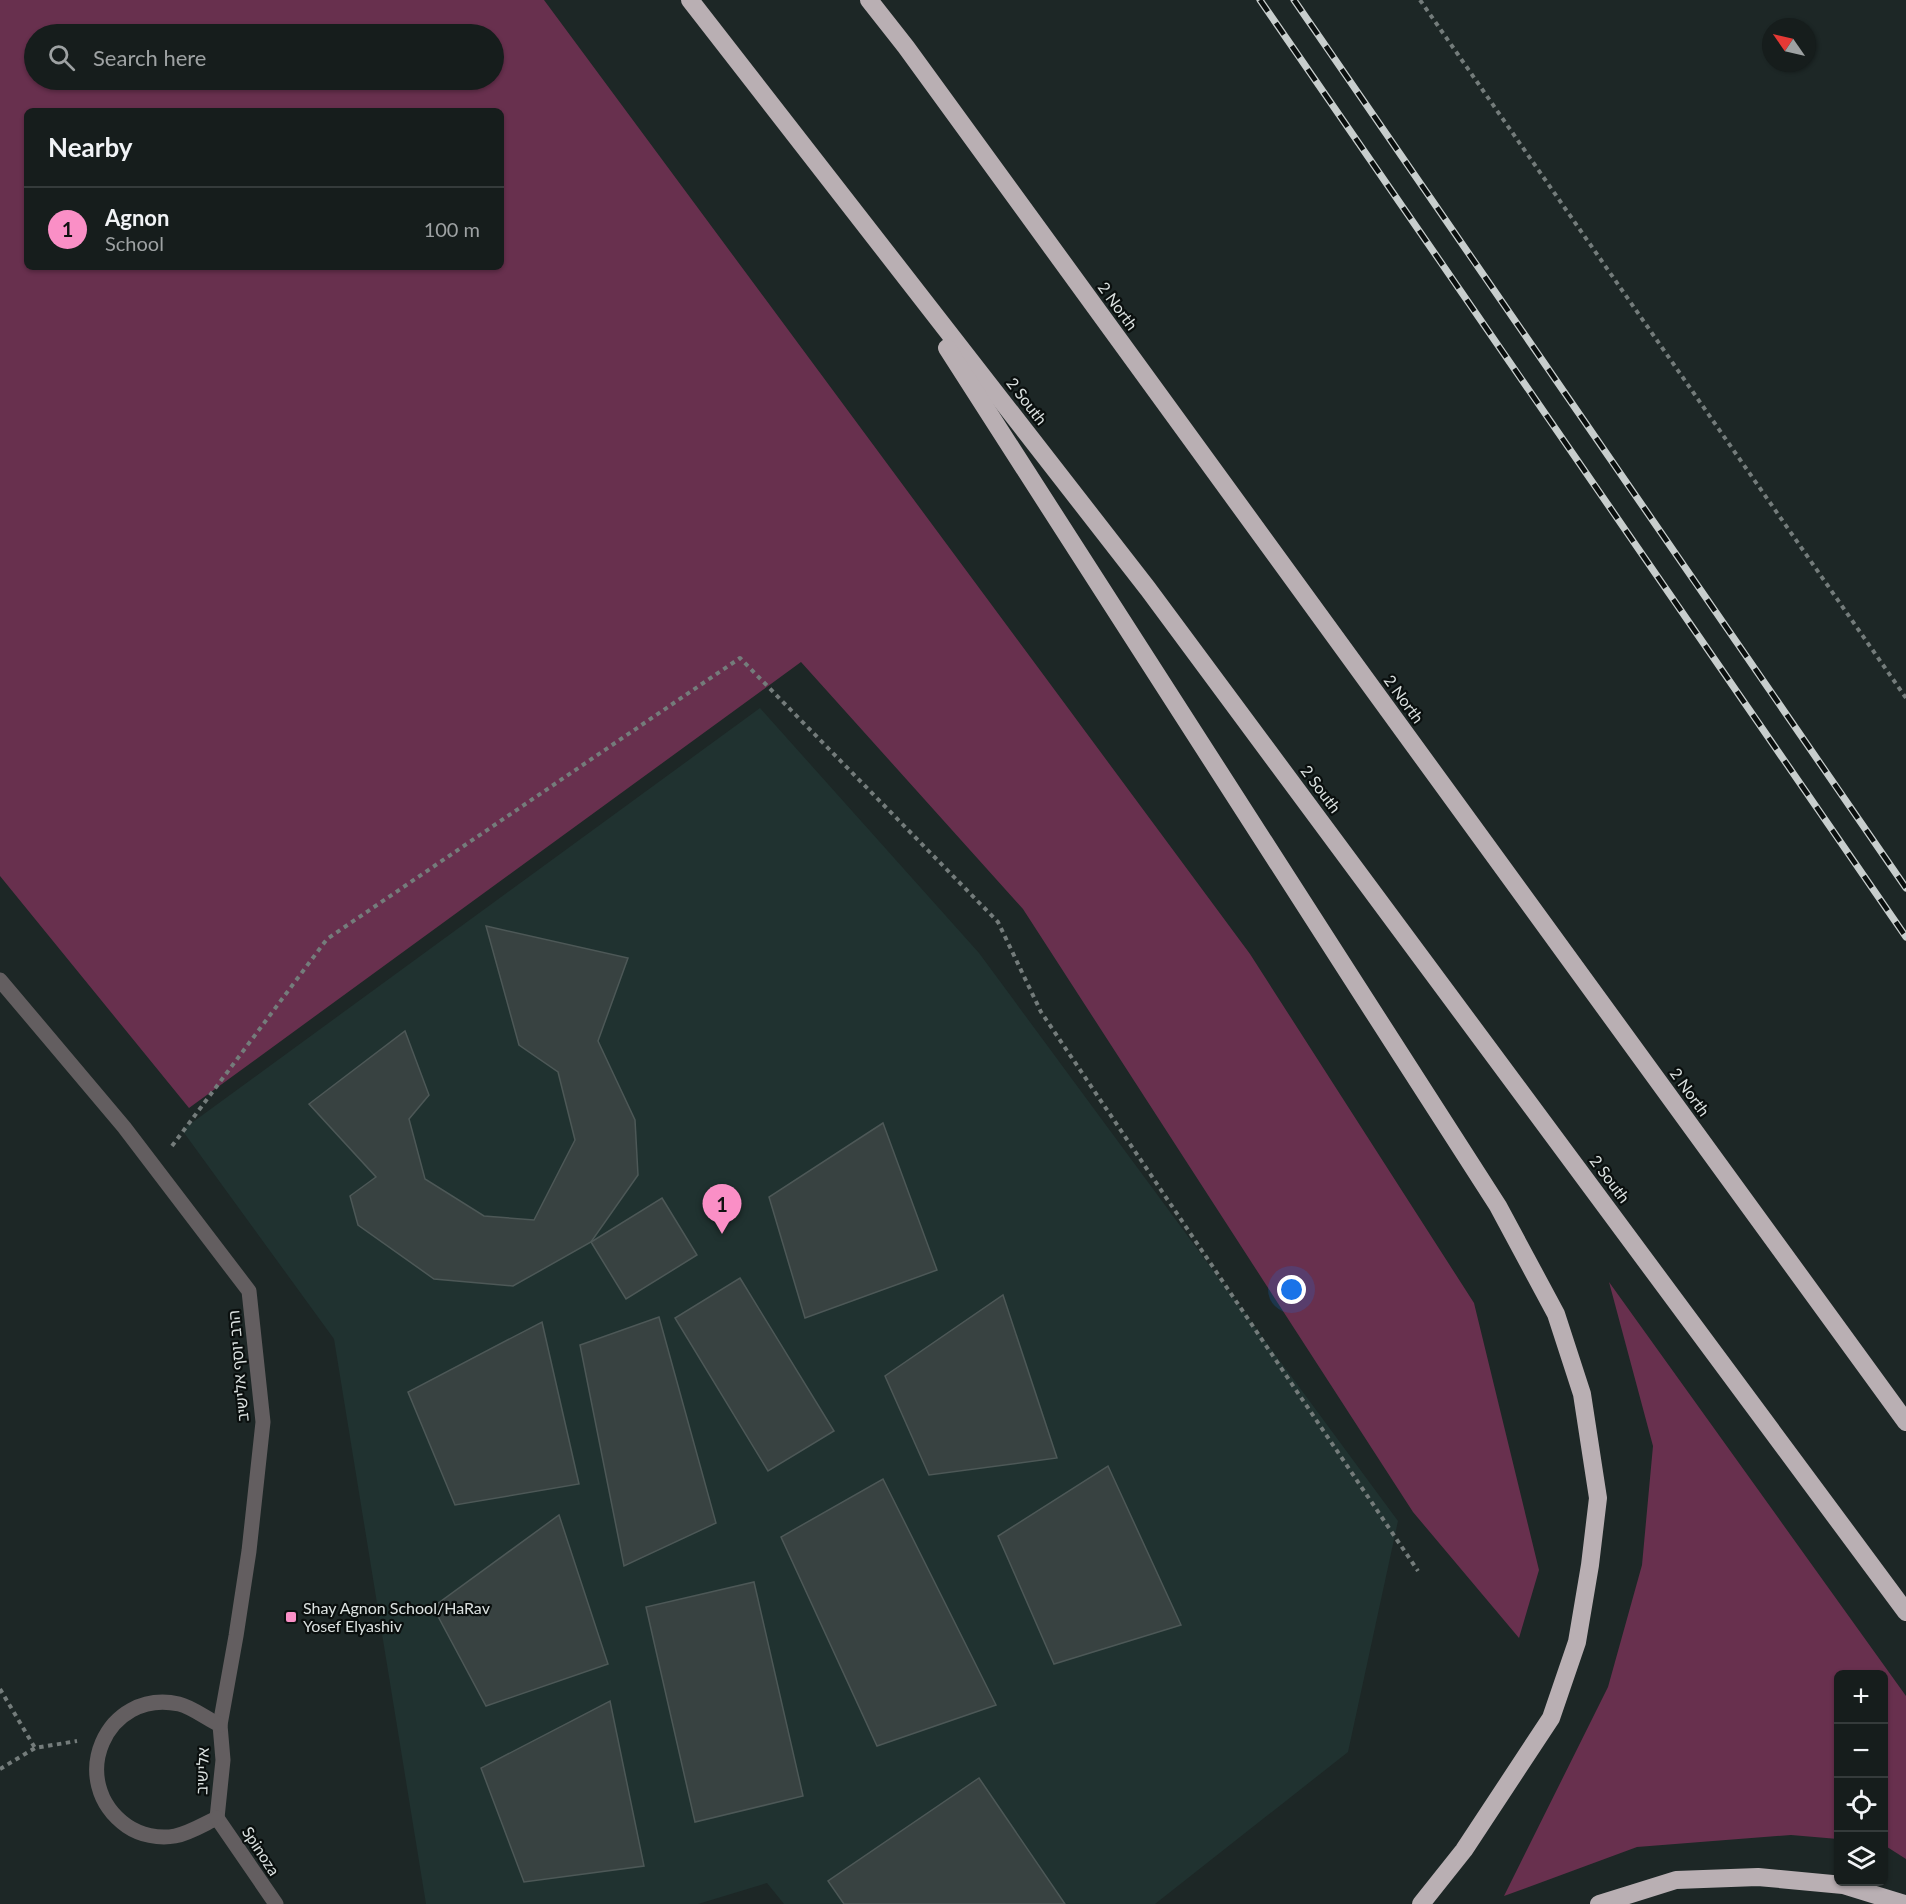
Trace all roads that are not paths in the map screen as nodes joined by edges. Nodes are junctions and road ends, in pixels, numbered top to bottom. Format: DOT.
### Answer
graph roads {
  1 [pos="690,0"];
  2 [pos="869,0"];
  3 [pos="885,250"];
  4 [pos="0,980"];
  5 [pos="1906,1422"];
  6 [pos="1906,1612"];
  7 [pos="220,1725"];
  8 [pos="218,1818"];
  9 [pos="276,1904"];
  10 [pos="1421,1904"];
  11 [pos="1599,1904"];
  12 [pos="1905,1904"];
  1 -- 3 [label="highway, 2 South"];
  2 -- 5 [label="highway, 2 North"];
  3 -- 6 [label="highway, 2 South"];
  3 -- 10 [label="highway"];
  4 -- 7 [label="street, הרב יוסף אלישיב"];
  7 -- 8 [label="street, אלישיב"];
  7 -- 8 [label="street"];
  8 -- 9 [label="street, Spinoza"];
  11 -- 12 [label="highway"];
}
